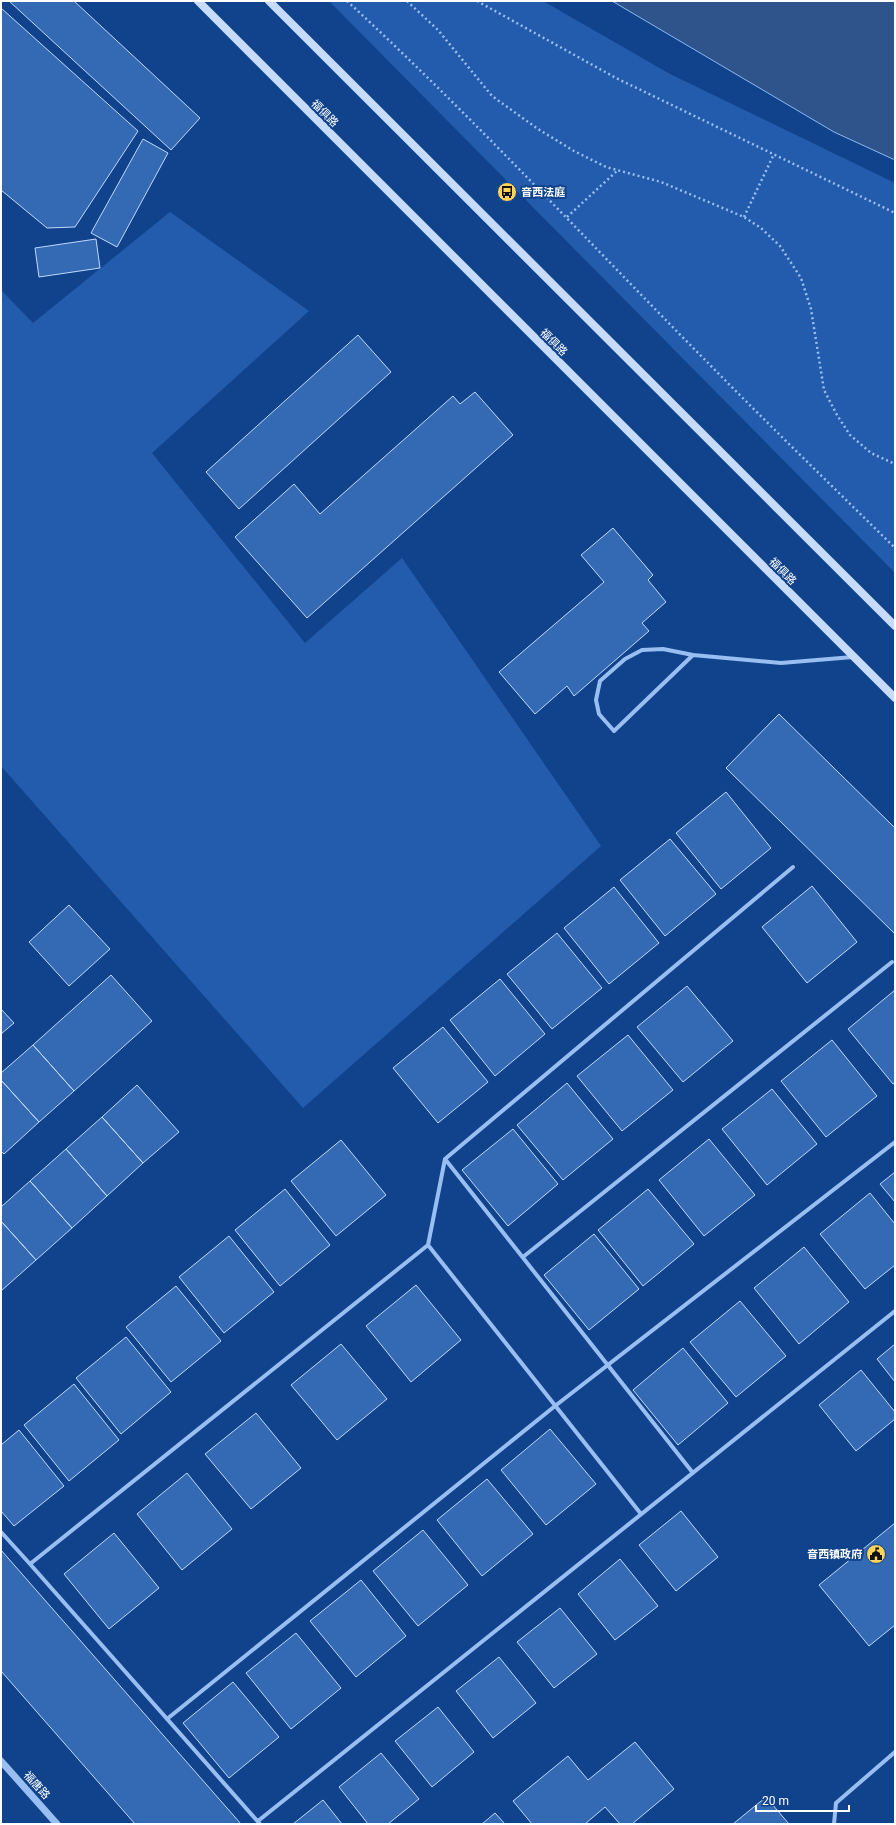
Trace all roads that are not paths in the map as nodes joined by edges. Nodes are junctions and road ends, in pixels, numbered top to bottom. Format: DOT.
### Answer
graph roads {
  1 [pos="198,1"];
  2 [pos="269,1"];
  3 [pos="895,626"];
  4 [pos="693,655"];
  5 [pos="854,657"];
  6 [pos="895,698"];
  7 [pos="793,867"];
  8 [pos="892,962"];
  9 [pos="895,1142"];
  10 [pos="445,1159"];
  11 [pos="428,1245"];
  12 [pos="523,1257"];
  13 [pos="895,1311"];
  14 [pos="608,1365"];
  15 [pos="555,1406"];
  16 [pos="693,1473"];
  17 [pos="641,1514"];
  18 [pos="1,1532"];
  19 [pos="30,1564"];
  20 [pos="167,1719"];
  21 [pos="895,1752"];
  22 [pos="1,1761"];
  23 [pos="259,1823"];
  24 [pos="57,1824"];
  25 [pos="834,1824"];
  1 -- 5 [label="main road, 福俱路"];
  2 -- 3 [label="main road"];
  4 -- 4 [label="street"];
  4 -- 5 [label="street"];
  5 -- 6 [label="main road, 福俱路"];
  7 -- 10 [label="street"];
  8 -- 12 [label="street"];
  9 -- 14 [label="street"];
  10 -- 11 [label="street"];
  10 -- 12 [label="street"];
  11 -- 15 [label="street"];
  11 -- 19 [label="street"];
  12 -- 14 [label="street"];
  13 -- 16 [label="street"];
  14 -- 15 [label="street"];
  14 -- 16 [label="street"];
  15 -- 17 [label="street"];
  15 -- 20 [label="street"];
  16 -- 17 [label="street"];
  17 -- 23 [label="street"];
  18 -- 19 [label="street"];
  19 -- 20 [label="street"];
  20 -- 23 [label="street"];
  21 -- 25 [label="street"];
  22 -- 24 [label="street, 福唐路"];
}
